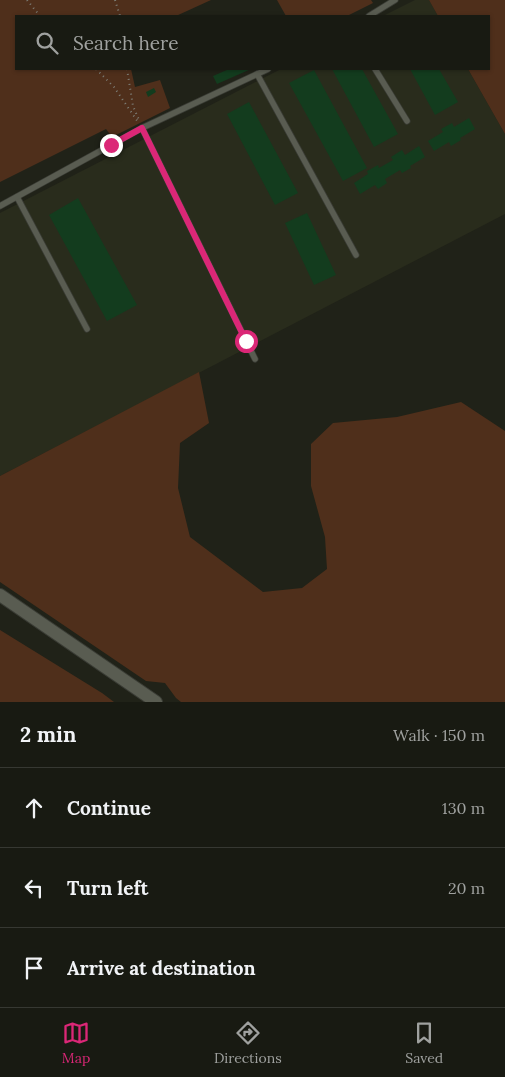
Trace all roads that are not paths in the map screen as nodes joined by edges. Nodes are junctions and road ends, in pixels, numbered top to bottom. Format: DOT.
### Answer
graph roads {
  1 [pos="395,0"];
  2 [pos="371,15"];
  3 [pos="266,70"];
  4 [pos="376,70"];
  5 [pos="257,74"];
  6 [pos="407,121"];
  7 [pos="142,128"];
  8 [pos="17,197"];
  9 [pos="0,206"];
  10 [pos="356,255"];
  11 [pos="86,329"];
  12 [pos="255,359"];
  13 [pos="0,594"];
  14 [pos="156,702"];
  1 -- 2 [label="lane"];
  3 -- 5 [label="lane"];
  4 -- 6 [label="lane"];
  5 -- 7 [label="lane"];
  5 -- 10 [label="lane"];
  7 -- 8 [label="lane"];
  7 -- 12 [label="lane"];
  8 -- 9 [label="lane"];
  8 -- 11 [label="lane"];
  13 -- 14 [label="street"];
}
